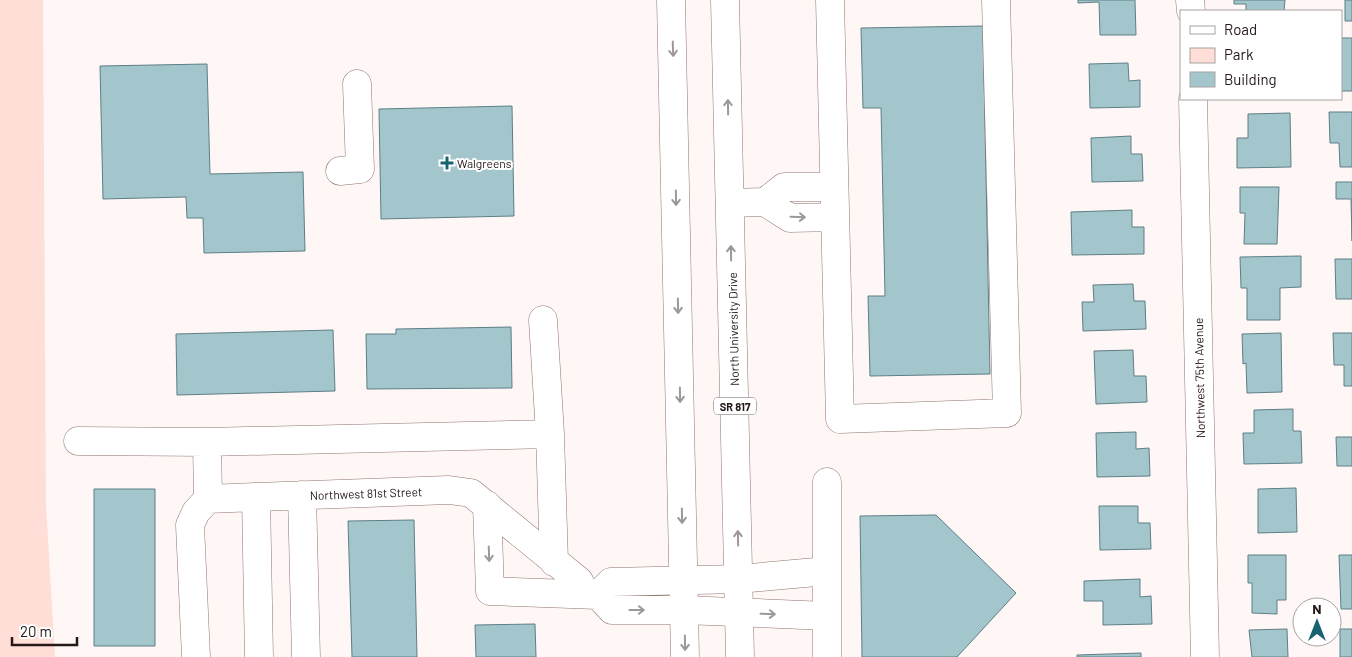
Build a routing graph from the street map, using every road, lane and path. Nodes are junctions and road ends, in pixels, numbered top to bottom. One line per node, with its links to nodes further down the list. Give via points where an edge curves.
1 (671, 0): 24 (main road, one-way to 24)
2 (726, 0): 10 (main road, North University Drive / SR 817, one-way to 2)
3 (830, 0): 8 (main road)
4 (996, 0): 11 (main road, via 1007,413 840,419)
5 (357, 84): 7 (main road, via 360,169)
6 (1192, 100): 35 (main road, Northwest 75th Avenue)
7 (340, 171)
8 (834, 187): 9 (main road, via 784,187); 11 (main road)
9 (765, 202): 10 (main road); 11 (main road, one-way to 11, via 790,218)
10 (730, 203): 23 (main road, North University Drive / SR 817, one-way to 10)
11 (835, 218)
12 (543, 320): 13 (main road)
13 (550, 434): 15 (main road); 21 (main road)
14 (78, 441): 15 (main road)
15 (208, 442): 19 (main road)
16 (827, 482): 22 (main road)
17 (302, 495): 18 (main road, Northwest 81st Street); 20 (main road, Northwest 81st Street, via 449,490 471,494); 31 (main road)
18 (256, 497): 19 (main road, Northwest 81st Street); 30 (main road)
19 (208, 499): 29 (main road, via 190,525)
20 (487, 505): 21 (main road, Northwest 81st Street); 25 (main road, one-way to 25, via 490,591)
21 (554, 562): 25 (main road, Northwest 81st Street)
22 (827, 571): 23 (main road); 28 (main road)
23 (739, 580): 24 (main road); 27 (main road, North University Drive / SR 817)
24 (684, 582): 25 (main road, via 611,582); 26 (main road)
25 (592, 594): 26 (main road, Northwest 81st Street, one-way to 26, via 612,610)
26 (684, 610): 27 (main road, Northwest 81st Street); 32 (main road, one-way to 32)
27 (739, 612): 28 (main road, Northwest 81st Street, one-way to 28); 33 (main road, North University Drive / SR 817)
28 (827, 616): 34 (main road)
29 (196, 657)
30 (259, 657)
31 (306, 657)
32 (685, 657)
33 (740, 657)
34 (827, 657)
35 (1205, 657)

